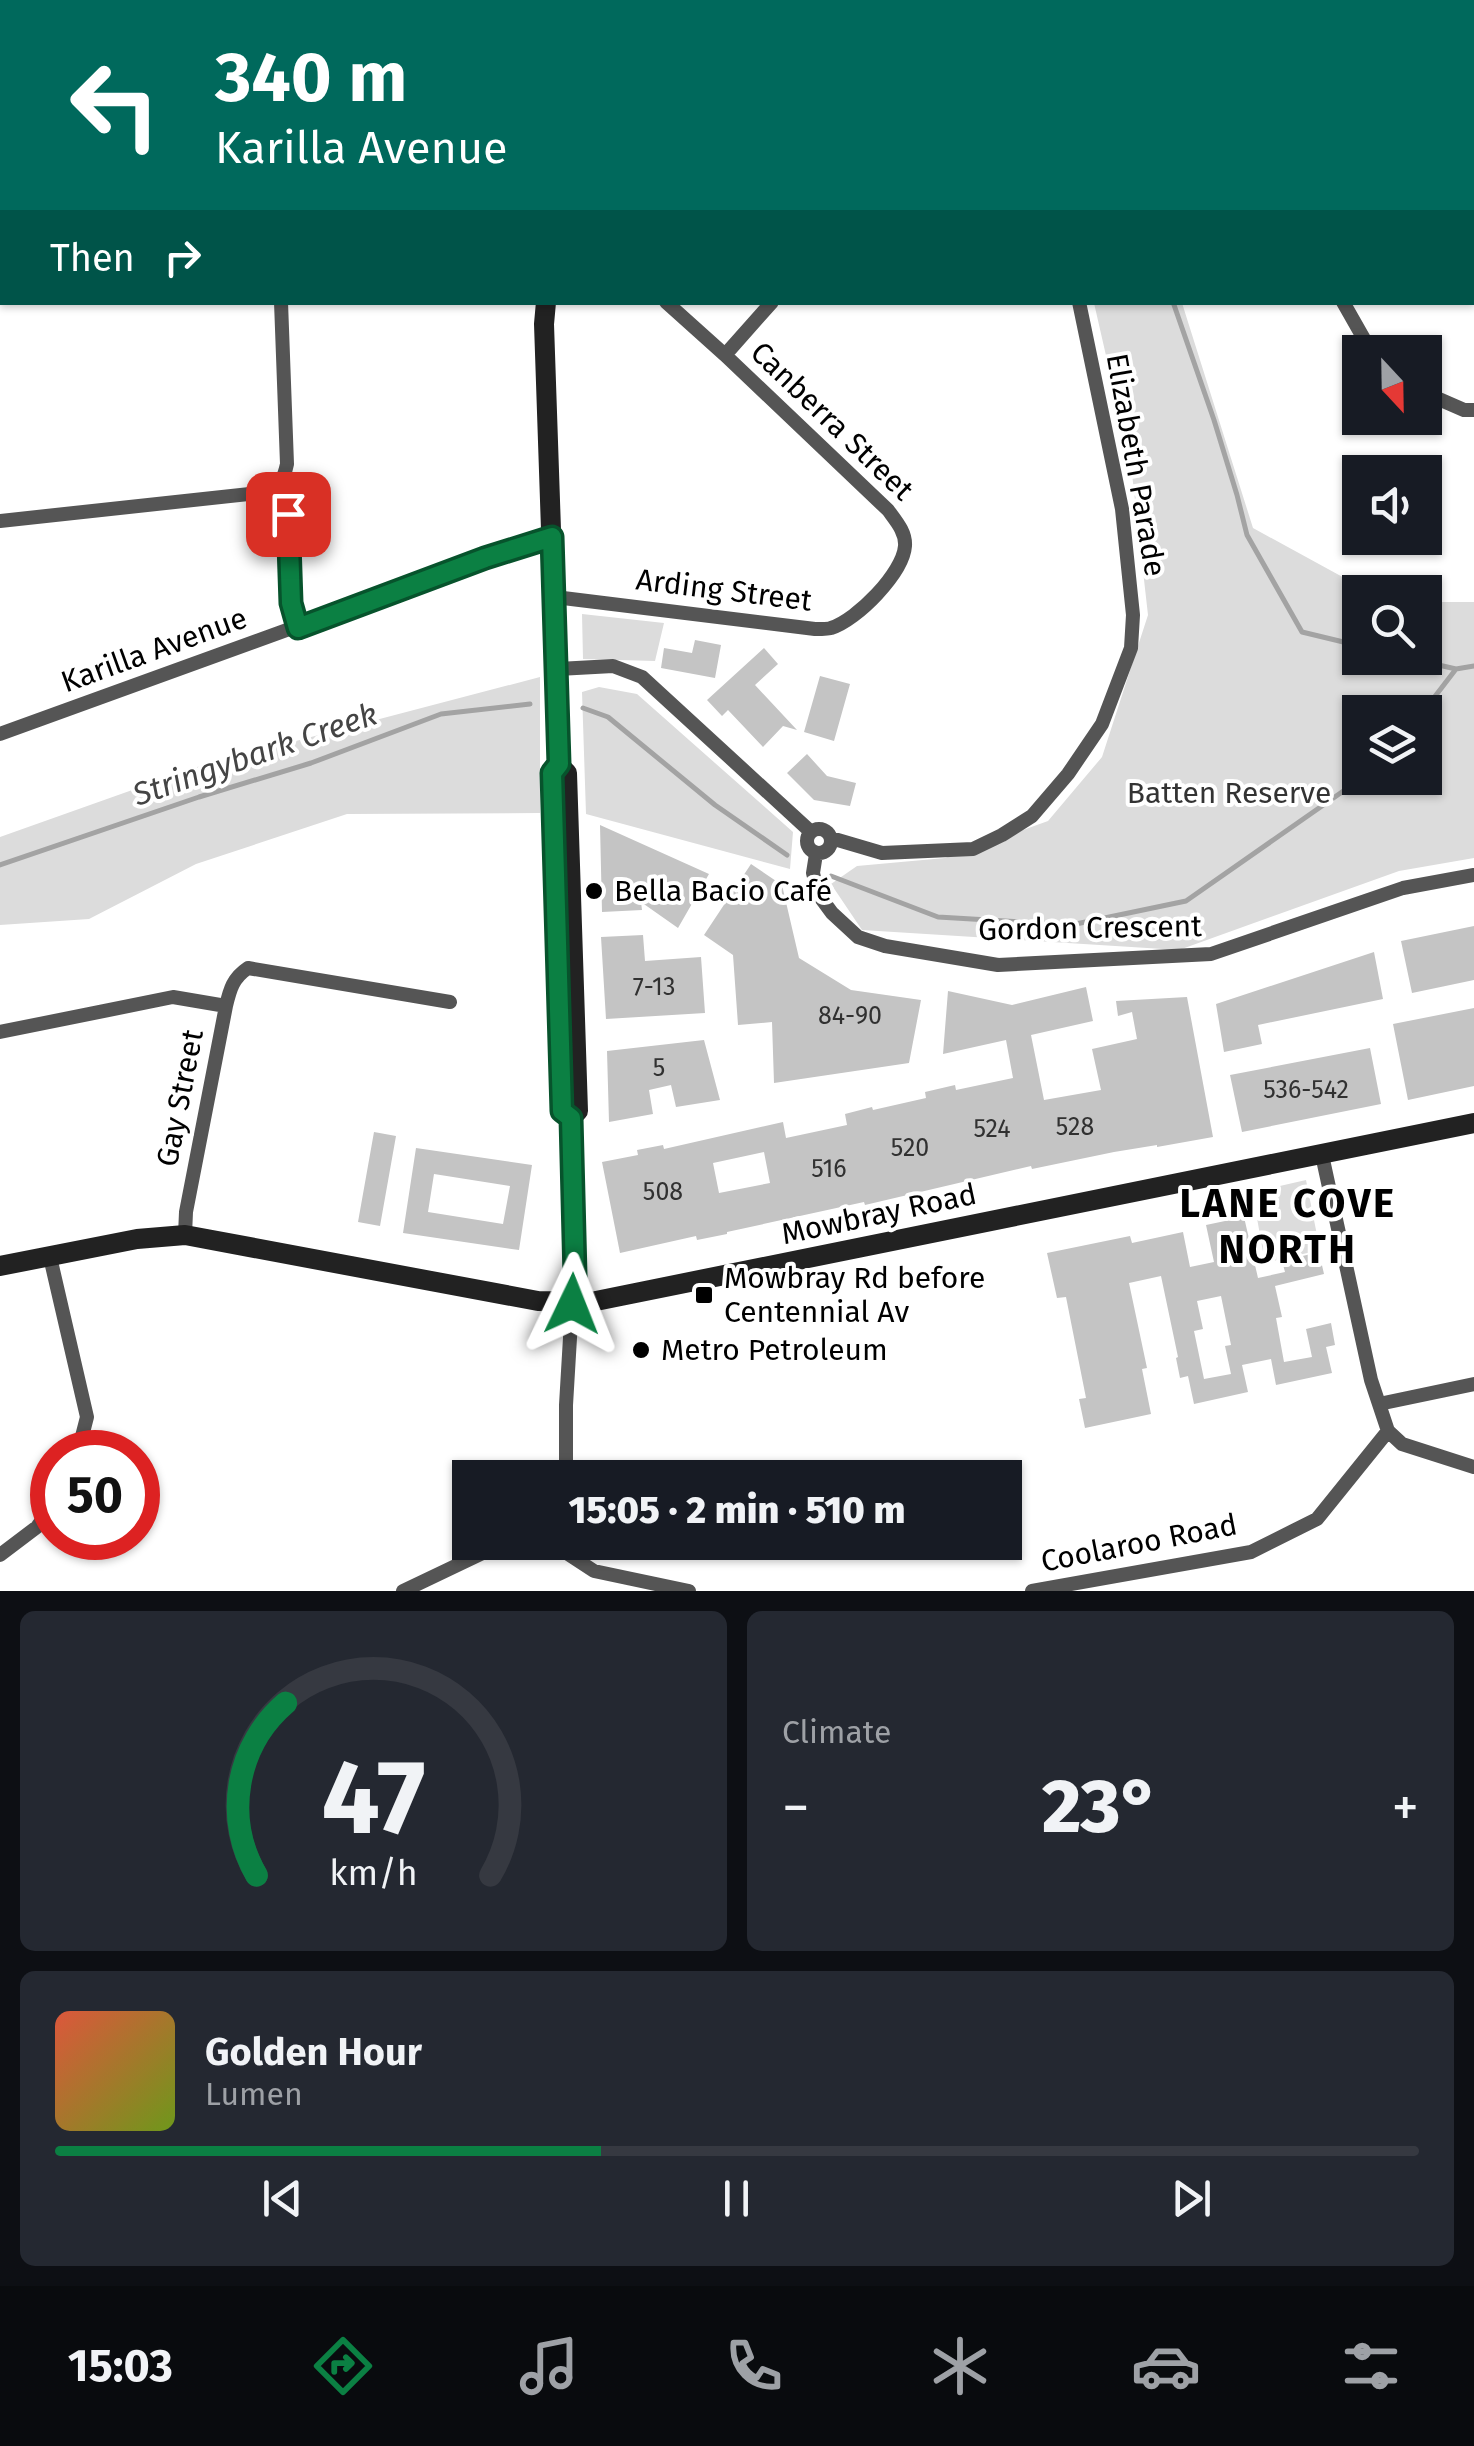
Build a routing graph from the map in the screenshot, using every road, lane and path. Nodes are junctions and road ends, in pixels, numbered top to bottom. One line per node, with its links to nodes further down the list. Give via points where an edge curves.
1 (281, 305): 12 (street, via 287,464 276,488)
2 (546, 305): 13 (main road)
3 (669, 305): 8 (street, Canberra Street)
4 (769, 305): 8 (street)
5 (1080, 305): 20 (street, Elizabeth Parade, via 1122,508 1132,615 1131,648 1102,724 1032,816 973,849 882,853)
6 (1345, 305): 7 (street)
7 (1362, 335)
8 (725, 355): 14 (street, Canberra Street, via 888,510)
9 (1442, 401): 10 (street)
10 (1474, 410)
11 (288, 514): 16 (street)
12 (0, 521)
13 (552, 537): 15 (main road); 16 (street, Karilla Avenue)
14 (906, 544): 15 (street, Arding Street, via 888,580 861,609 830,628)
15 (554, 597): 17 (main road)
16 (298, 628): 18 (street, Karilla Avenue)
17 (558, 669): 19 (street, via 613,666 642,677); 31 (main road, via 578,1111 571,1118)
18 (0, 734)
19 (811, 832): 20 (street, via 823,830); 21 (street, via 807,844)
20 (831, 838): 21 (street, via 828,850)
21 (816, 854): 22 (street, Gordon Crescent, via 818,894 858,937 998,964 1212,954 1403,888)
22 (1474, 875)
23 (450, 1002): 24 (street, Gay Street, via 248,968 230,988)
24 (226, 1006): 25 (street, via 173,997); 28 (street, Gay Street)
25 (0, 1032)
26 (1474, 1123): 27 (main road, Mowbray Road)
27 (1322, 1155): 31 (main road, Mowbray Road); 33 (street)
28 (185, 1235): 29 (main road, Mowbray Road); 31 (main road, Mowbray Road)
29 (50, 1257): 30 (main road, Mowbray Road); 34 (street, via 86,1418)
30 (0, 1266)
31 (572, 1304): 36 (street)
32 (1474, 1384): 33 (street)
33 (1379, 1404): 35 (street)
34 (83, 1430)
35 (1388, 1430): 37 (street, via 1402,1444); 44 (street, Coolaroo Road, via 1317,1519 1251,1552)
36 (566, 1460)
37 (1474, 1467)
38 (30, 1533): 39 (street)
39 (0, 1555)
40 (468, 1560): 42 (street)
41 (581, 1560): 43 (street, via 594,1571)
42 (403, 1591)
43 (689, 1591)
44 (1032, 1591)

